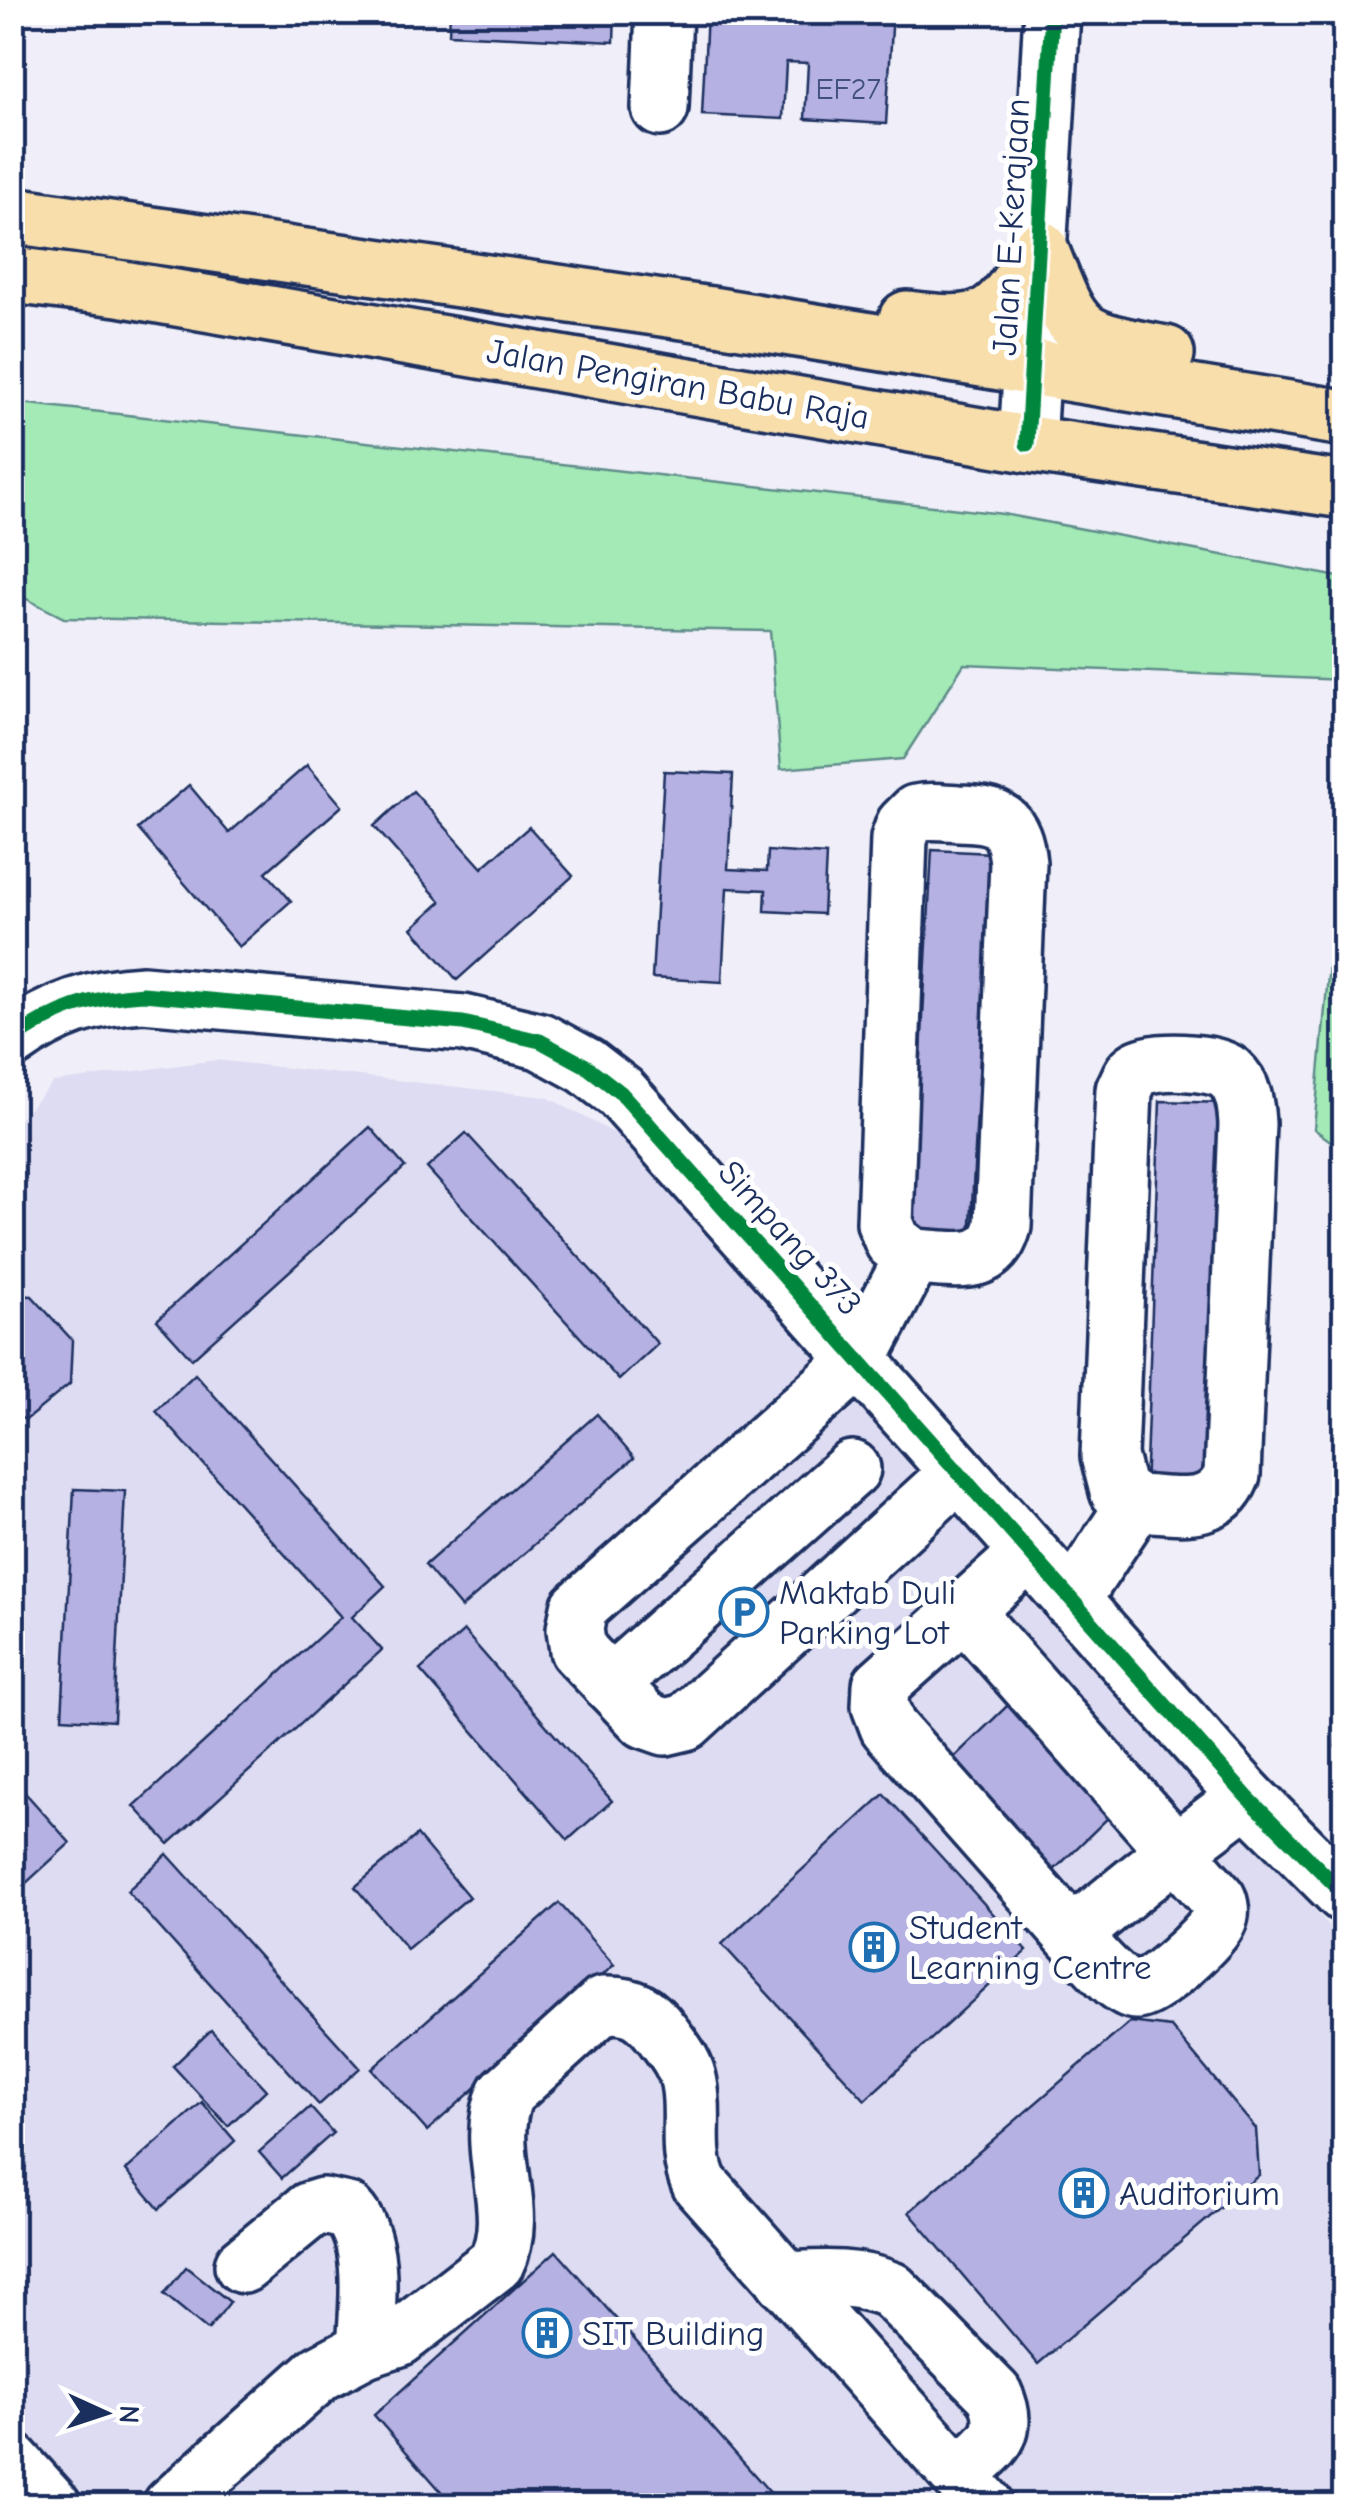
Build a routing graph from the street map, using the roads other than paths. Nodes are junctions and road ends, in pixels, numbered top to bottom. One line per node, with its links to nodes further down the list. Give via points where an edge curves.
1 (664, 12): 3 (street)
2 (1052, 12): 5 (street, Jalan E-Kerajaan)
3 (660, 108)
4 (12, 215): 7 (main road, Jalan Pengiran Babu Raja)
5 (1040, 249): 7 (main road, via 1009,300 966,324 746,298); 8 (street, Jalan E-Kerajaan); 9 (main road, via 1064,310 1101,342 1294,376)
6 (12, 275): 11 (main road, Jalan Pengiran Babu Raja)
7 (630, 304): 8 (main road, Jalan Pengiran Babu Raja)
8 (1034, 366): 10 (main road, Jalan Pengiran Babu Raja); 11 (street, Jalan E-Kerajaan)
9 (1344, 400)
10 (1344, 418)
11 (1027, 444): 12 (main road, Jalan Pengiran Babu Raja)
12 (1344, 490)
13 (12, 1040): 15 (street, Simpang 373, via 68,1008 143,994 462,1023 540,1040 621,1093)
14 (913, 1257): 14 (street, via 976,1259 994,1249 1003,1226 1018,863 1008,828 989,814 916,813 899,839 884,1223 893,1242); 15 (street)
15 (860, 1360): 16 (street); 18 (street, Simpang 373)
16 (806, 1408): 17 (street); 24 (street, via 579,1608 578,1650)
17 (852, 1468): 20 (street); 24 (street)
18 (958, 1474): 20 (street); 21 (street, Simpang 373)
19 (1136, 1504): 19 (street, via 1207,1504 1219,1498 1232,1475 1247,1124 1239,1086 1220,1068 1148,1064 1133,1072 1124,1090 1108,1456 1118,1492); 22 (street)
20 (902, 1526): 24 (street, via 686,1722 665,1727 645,1720)
21 (1028, 1554): 22 (street, Simpang 373); 23 (street)
22 (1071, 1601): 25 (street, Simpang 373)
23 (963, 1610): 26 (street); 28 (street, via 881,1685 880,1706 888,1727)
24 (610, 1684)
25 (1247, 1797): 26 (street); 27 (street, Simpang 373)
26 (1177, 1850): 28 (street); 28 (street, via 1218,1899 1220,1917 1151,1986 1124,1988)
27 (1344, 1894)
28 (1072, 1935)
29 (243, 2266): 31 (street, via 310,2210 347,2211 363,2242 369,2290)
30 (784, 2280): 31 (street, via 691,2166 689,2080 681,2060 638,2008 603,2005 506,2094 498,2111 507,2226 496,2263 399,2338); 32 (street); 32 (street, via 839,2276 891,2290 994,2394 1002,2428)
31 (365, 2349): 33 (street, via 320,2373)
32 (972, 2490)
33 (171, 2506)

